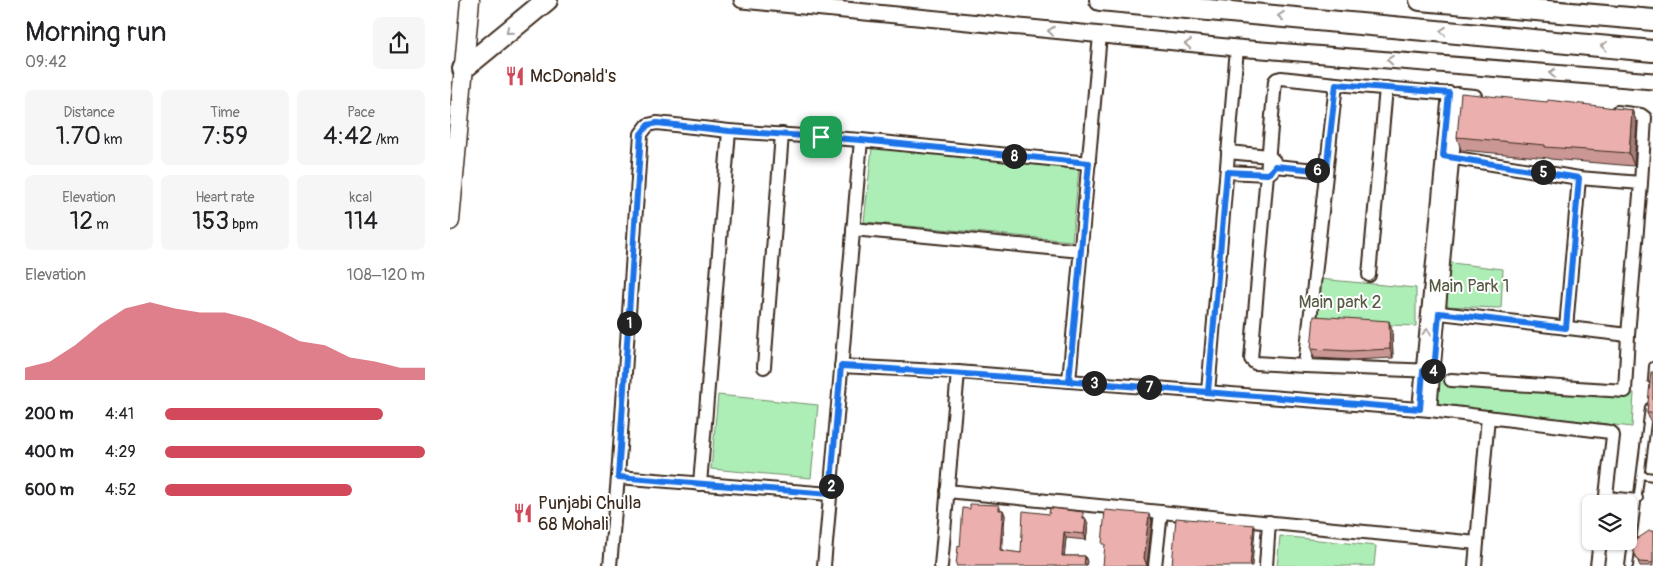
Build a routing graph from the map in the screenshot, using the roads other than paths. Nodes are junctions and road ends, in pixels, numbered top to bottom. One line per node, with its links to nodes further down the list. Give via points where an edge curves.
1 (470, 0): 10 (main road)
2 (546, 0): 10 (main road, one-way to 10)
3 (742, 0): 7 (street, one-way to 3)
4 (1100, 0): 9 (main road, one-way to 4)
5 (1420, 0): 6 (main road)
6 (1653, 20)
7 (1100, 36): 8 (street, one-way to 7); 22 (street)
8 (1237, 48): 11 (street, one-way to 8); 20 (street)
9 (1653, 51)
10 (463, 69): 28 (main road)
11 (1653, 81)
12 (1336, 84): 13 (street); 23 (street, via 1277,79); 24 (street)
13 (1386, 88): 14 (street); 31 (street)
14 (1454, 94): 15 (street); 21 (street)
15 (1487, 97)
16 (1603, 110): 27 (street, via 1646,118)
17 (729, 131): 18 (street); 51 (street, via 657,123 648,125 641,134); 53 (street)
18 (782, 134): 19 (street); 38 (street)
19 (861, 140): 22 (street); 29 (street)
20 (1228, 152): 23 (street); 25 (street)
21 (1448, 157): 26 (street); 32 (street)
22 (1089, 163): 30 (street)
23 (1270, 165): 24 (street); 25 (street); 36 (street, via 1251,361)
24 (1326, 171): 36 (street)
25 (1227, 172): 45 (street)
26 (1579, 178): 27 (street); 33 (street)
27 (1641, 183): 34 (street)
28 (450, 220)
29 (853, 230): 30 (street); 35 (street)
30 (1081, 251): 43 (street)
31 (1369, 275)
32 (1434, 312): 33 (street); 39 (street)
33 (1566, 328): 34 (street)
34 (1628, 335): 41 (street, via 1625,392)
35 (841, 366): 40 (street); 55 (street)
36 (1306, 366): 39 (street)
37 (1653, 366): 42 (lane)
38 (764, 367)
39 (1428, 371): 47 (street)
40 (958, 372): 43 (street); 54 (street)
41 (1451, 380)
42 (1653, 380): 44 (lane)
43 (1069, 381): 45 (street)
44 (1651, 388)
45 (1208, 392): 47 (street)
46 (1650, 396): 49 (lane)
47 (1425, 409): 48 (street)
48 (1488, 417): 56 (street, via 1612,432); 61 (street)
49 (1650, 430): 50 (lane)
50 (1641, 475): 52 (lane); 57 (lane)
51 (618, 477): 53 (street); 64 (street)
52 (1653, 477)
53 (700, 484): 55 (street)
54 (947, 491): 59 (street); 66 (street)
55 (830, 494): 65 (street)
56 (1607, 495)
57 (1639, 498): 58 (lane)
58 (1637, 505)
59 (1160, 512): 60 (street); 67 (street)
60 (1269, 522): 61 (street); 68 (street)
61 (1477, 543): 69 (street)
62 (1599, 550): 70 (street)
63 (1630, 550): 71 (lane)
64 (610, 566)
65 (824, 566)
66 (941, 566)
67 (1155, 566)
68 (1266, 566)
69 (1475, 566)
70 (1597, 566)
71 (1629, 566)

